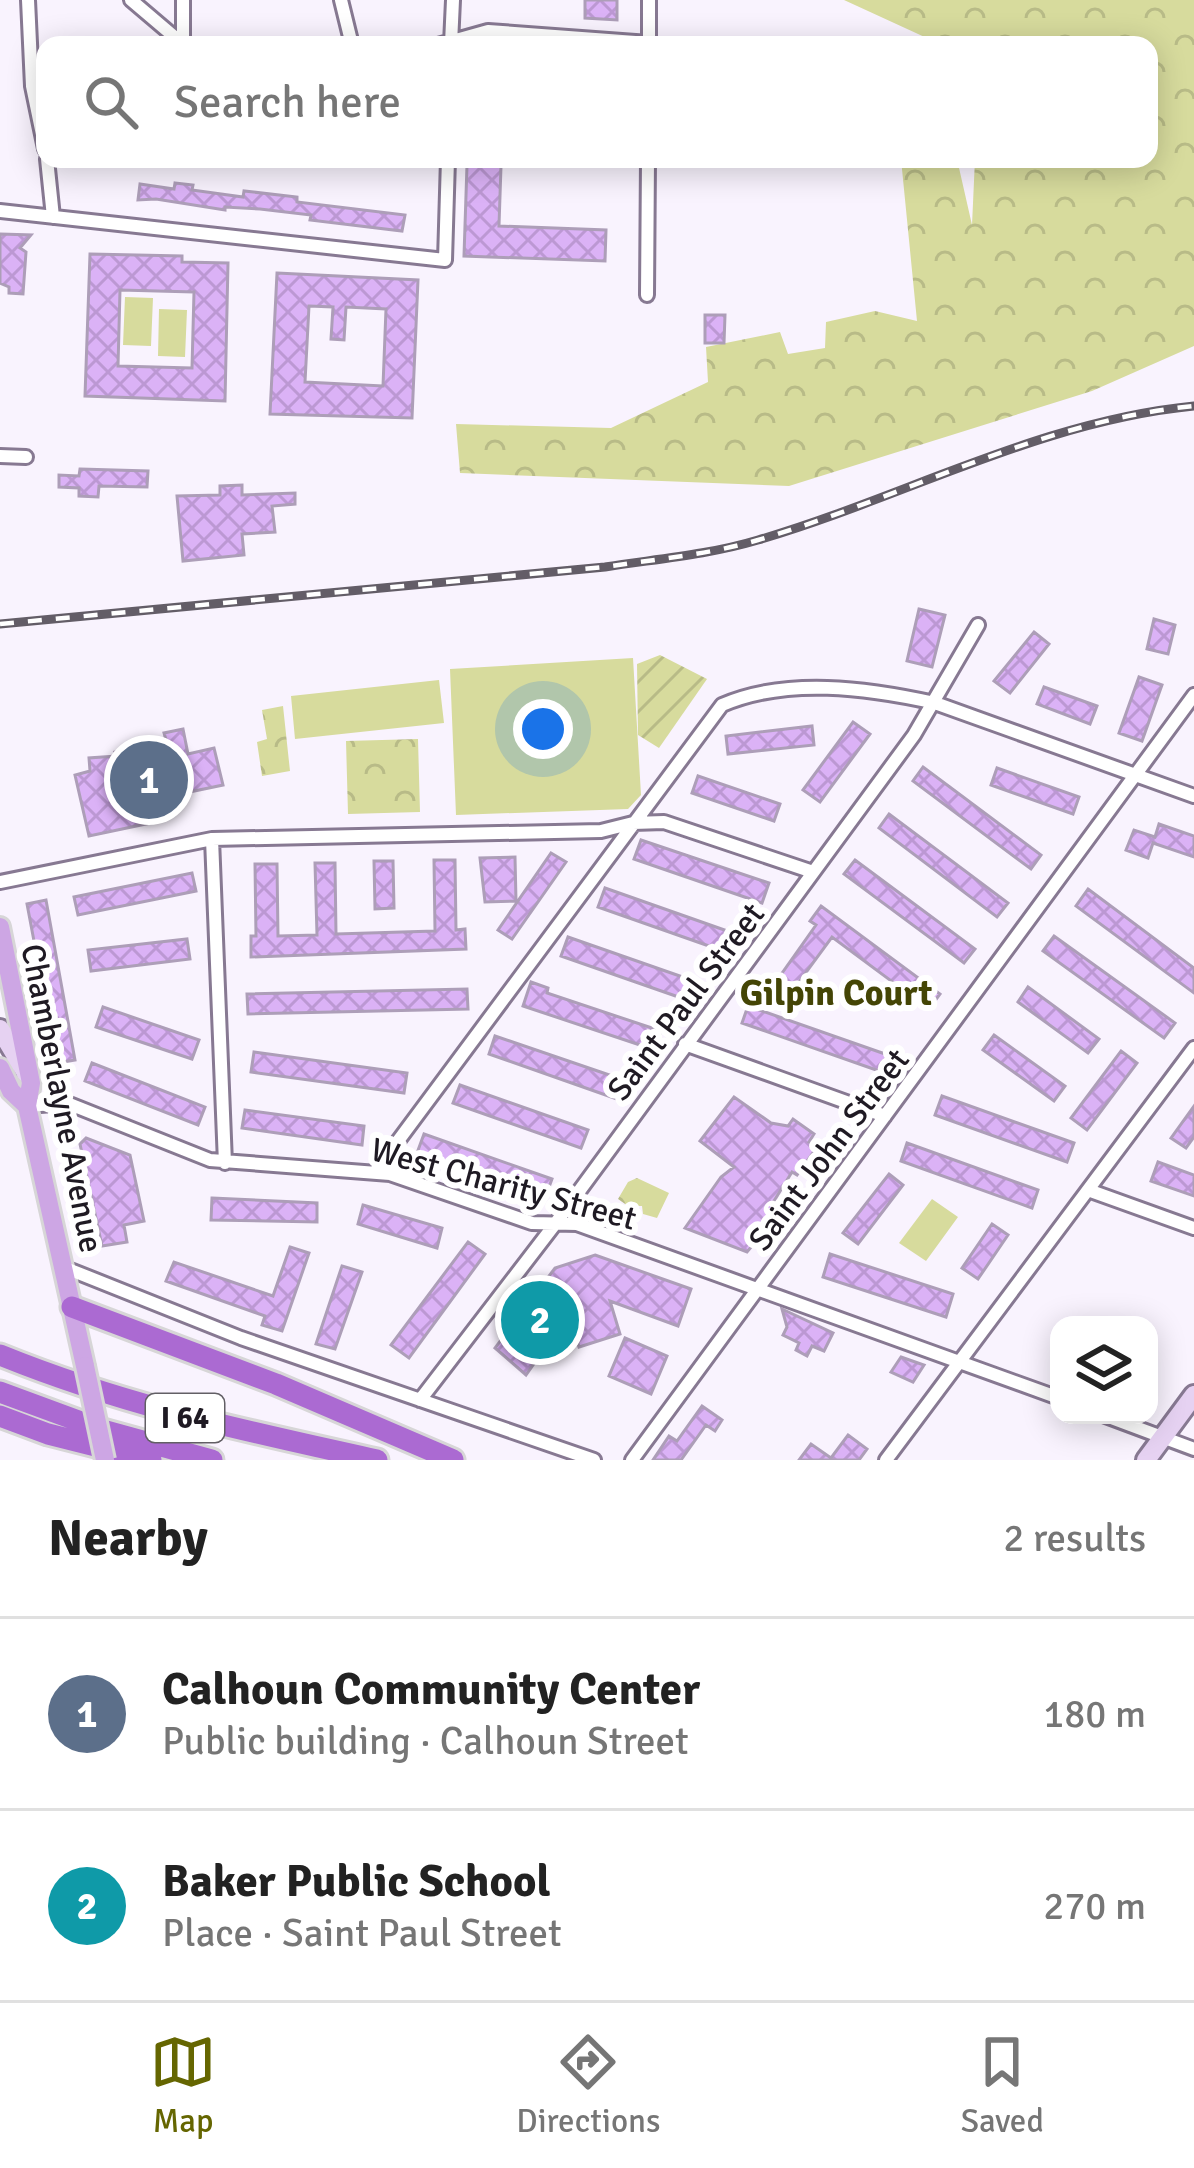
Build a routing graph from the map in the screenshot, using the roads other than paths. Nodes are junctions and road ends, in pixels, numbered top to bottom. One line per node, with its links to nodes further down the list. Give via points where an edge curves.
1 (28, 0): 14 (street)
2 (131, 0): 7 (street)
3 (184, 0): 8 (street)
4 (340, 0): 9 (street)
5 (453, 0): 10 (street)
6 (649, 0): 13 (street)
7 (173, 36)
8 (184, 36)
9 (350, 36)
10 (448, 36)
11 (472, 36): 12 (street)
12 (550, 36)
13 (649, 36)
14 (36, 105)
15 (48, 168): 19 (street)
16 (448, 168): 19 (street, via 445,260)
17 (648, 168): 20 (street)
18 (0, 211): 19 (street)
19 (52, 217)
20 (647, 296)
21 (0, 456): 22 (street)
22 (26, 457)
23 (978, 626): 25 (street, Saint Paul Street)
24 (1194, 695): 26 (street, Saint John Street)
25 (935, 704): 26 (street); 28 (street, via 837,688 751,693 722,705); 30 (street, Saint Paul Street)
26 (1135, 775): 27 (street); 39 (street, Saint John Street)
27 (1194, 796)
28 (633, 823): 29 (street, via 601,831); 30 (street, via 664,822); 41 (street)
29 (212, 839): 31 (street); 40 (street)
30 (813, 872): 34 (street, Saint Paul Street)
31 (0, 882)
32 (0, 927): 37 (main road, Chamberlayne Avenue)
33 (0, 1029): 37 (street)
34 (686, 1044): 39 (street); 43 (street, Saint Paul Street)
35 (1194, 1048): 42 (street)
36 (0, 1068): 38 (main road)
37 (31, 1083): 38 (main road, Chamberlayne Avenue)
38 (27, 1106): 40 (street, West Charity Street, via 67,1103); 45 (main road, Chamberlayne Avenue)
39 (885, 1116): 46 (street, Saint John Street)
40 (225, 1163): 41 (street, West Charity Street)
41 (375, 1172): 43 (street, West Charity Street, via 532,1223)
42 (1088, 1190): 44 (street); 49 (street)
43 (555, 1223): 46 (street, West Charity Street); 53 (street, Saint Paul Street)
44 (1194, 1228)
45 (63, 1267): 47 (main road, Chamberlayne Avenue); 53 (street)
46 (759, 1288): 49 (street, West Charity Street); 64 (street, Saint John Street)
47 (72, 1307): 58 (main road, Chamberlayne Avenue, bridge); 62 (highway)
48 (0, 1355): 61 (highway, I 64, via 175,1416)
49 (961, 1360): 51 (street, West Charity Street); 65 (street)
50 (0, 1391): 60 (highway, I 64)
51 (1050, 1395)
52 (1194, 1395): 56 (street)
53 (420, 1400): 63 (street)
54 (0, 1416): 59 (highway)
55 (1126, 1424): 56 (street)
56 (1163, 1438): 57 (street); 66 (street)
57 (1194, 1449)
58 (104, 1460)
59 (151, 1460)
60 (212, 1460)
61 (377, 1460)
62 (453, 1460)
63 (594, 1460)
64 (632, 1460)
65 (886, 1460)
66 (1146, 1460)

